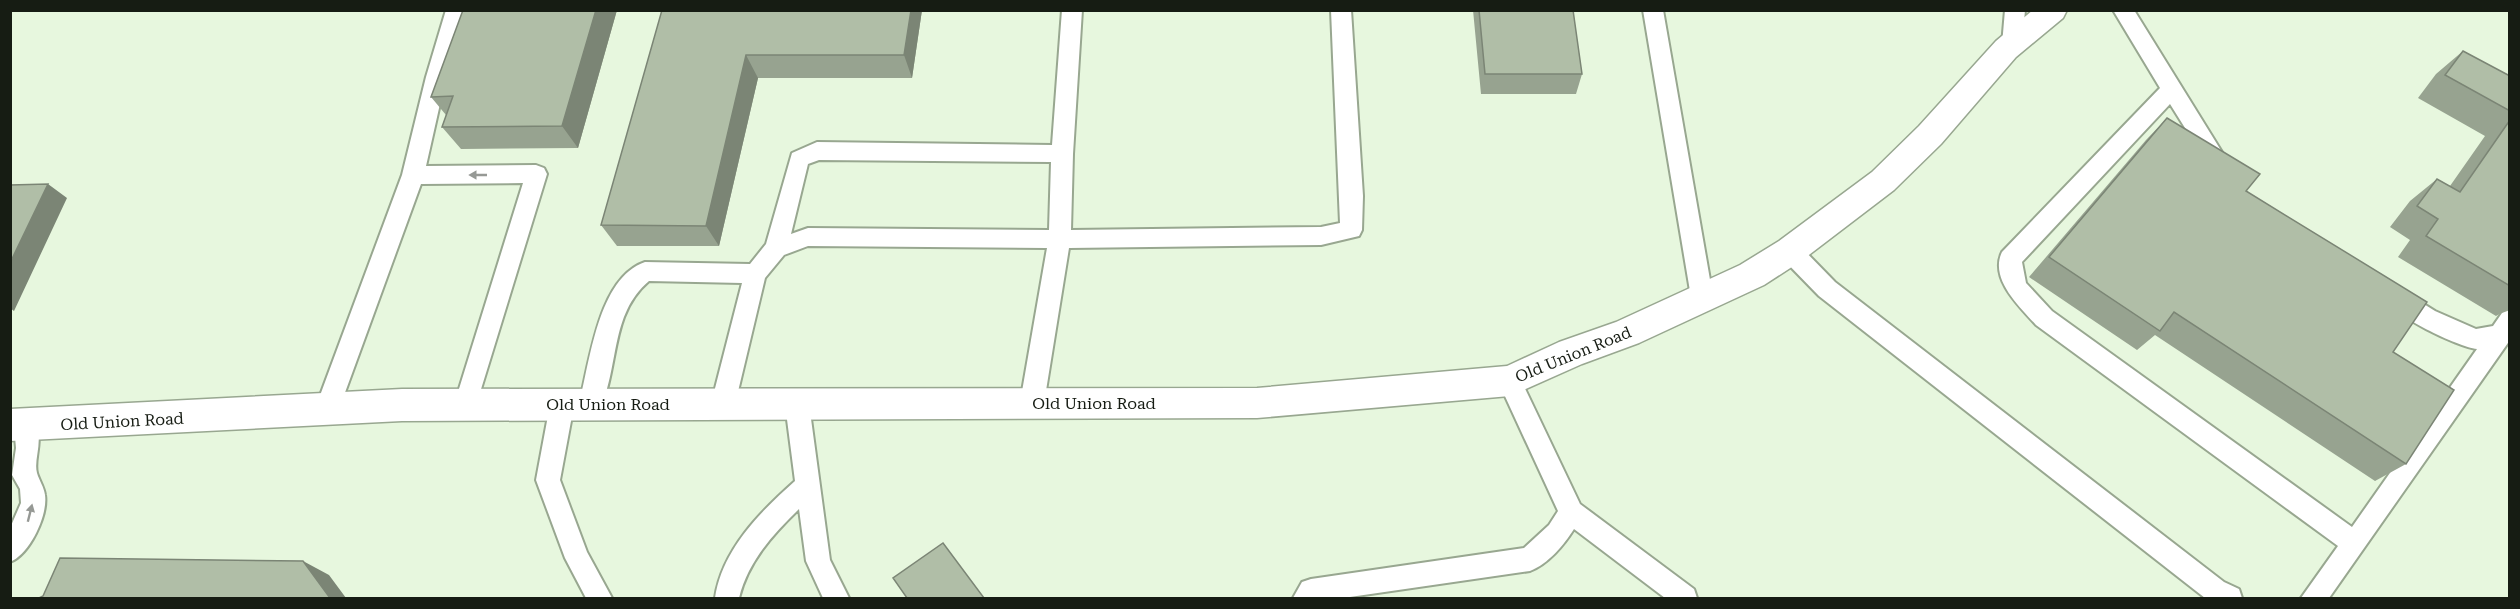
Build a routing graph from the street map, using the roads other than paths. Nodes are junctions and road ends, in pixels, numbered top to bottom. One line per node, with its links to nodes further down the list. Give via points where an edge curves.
1 (456, 10): 11 (lane)
2 (1072, 10): 10 (lane)
3 (1341, 10): 13 (lane, via 1351,230 1321,236)
4 (1653, 10): 18 (lane)
5 (2015, 10): 8 (lane)
6 (2053, 10): 8 (street, Old Union Road)
7 (2123, 10): 9 (lane)
8 (2012, 45): 15 (street, Old Union Road, via 1883,181)
9 (2172, 89): 12 (lane); 31 (lane, via 2010,259 2016,287 2044,318)
10 (1062, 154): 13 (lane); 14 (lane, via 818,151 799,159)
11 (413, 175): 24 (lane, one-way to 11, via 536,174); 26 (lane)
12 (2233, 181)
13 (1060, 239): 14 (lane, via 808,237); 21 (lane)
14 (776, 248): 16 (lane)
15 (1790, 251): 18 (street, Old Union Road, via 1752,275); 38 (lane, via 1827,289)
16 (755, 274): 22 (lane); 25 (lane, via 645,271 625,288)
17 (2376, 286): 19 (lane, via 2427,318 2475,339)
18 (1702, 297): 20 (street, Old Union Road)
19 (2505, 328): 31 (lane)
20 (1510, 381): 21 (street, Old Union Road, via 1257,403); 30 (lane)
21 (1032, 403): 23 (street, Old Union Road)
22 (723, 404): 23 (street, Old Union Road); 25 (street, Old Union Road)
23 (797, 404): 29 (lane)
24 (466, 405): 25 (street, Old Union Road); 26 (street, Old Union Road)
25 (576, 405): 33 (lane, via 548,480 577,558)
26 (327, 409): 27 (street, Old Union Road)
27 (18, 426): 28 (lane, via 28,448)
28 (17, 478): 32 (lane, one-way to 28, via 30,521 34,494 31,482)
29 (808, 485): 34 (lane, via 756,537); 35 (lane, via 818,561)
30 (1570, 512): 36 (lane, via 1558,533 1530,559 1311,591); 37 (lane)
31 (2355, 544): 39 (lane)
32 (10, 550)
33 (600, 598)
34 (727, 598)
35 (836, 598)
36 (1305, 598)
37 (1685, 598)
38 (2229, 598)
39 (2314, 598)

